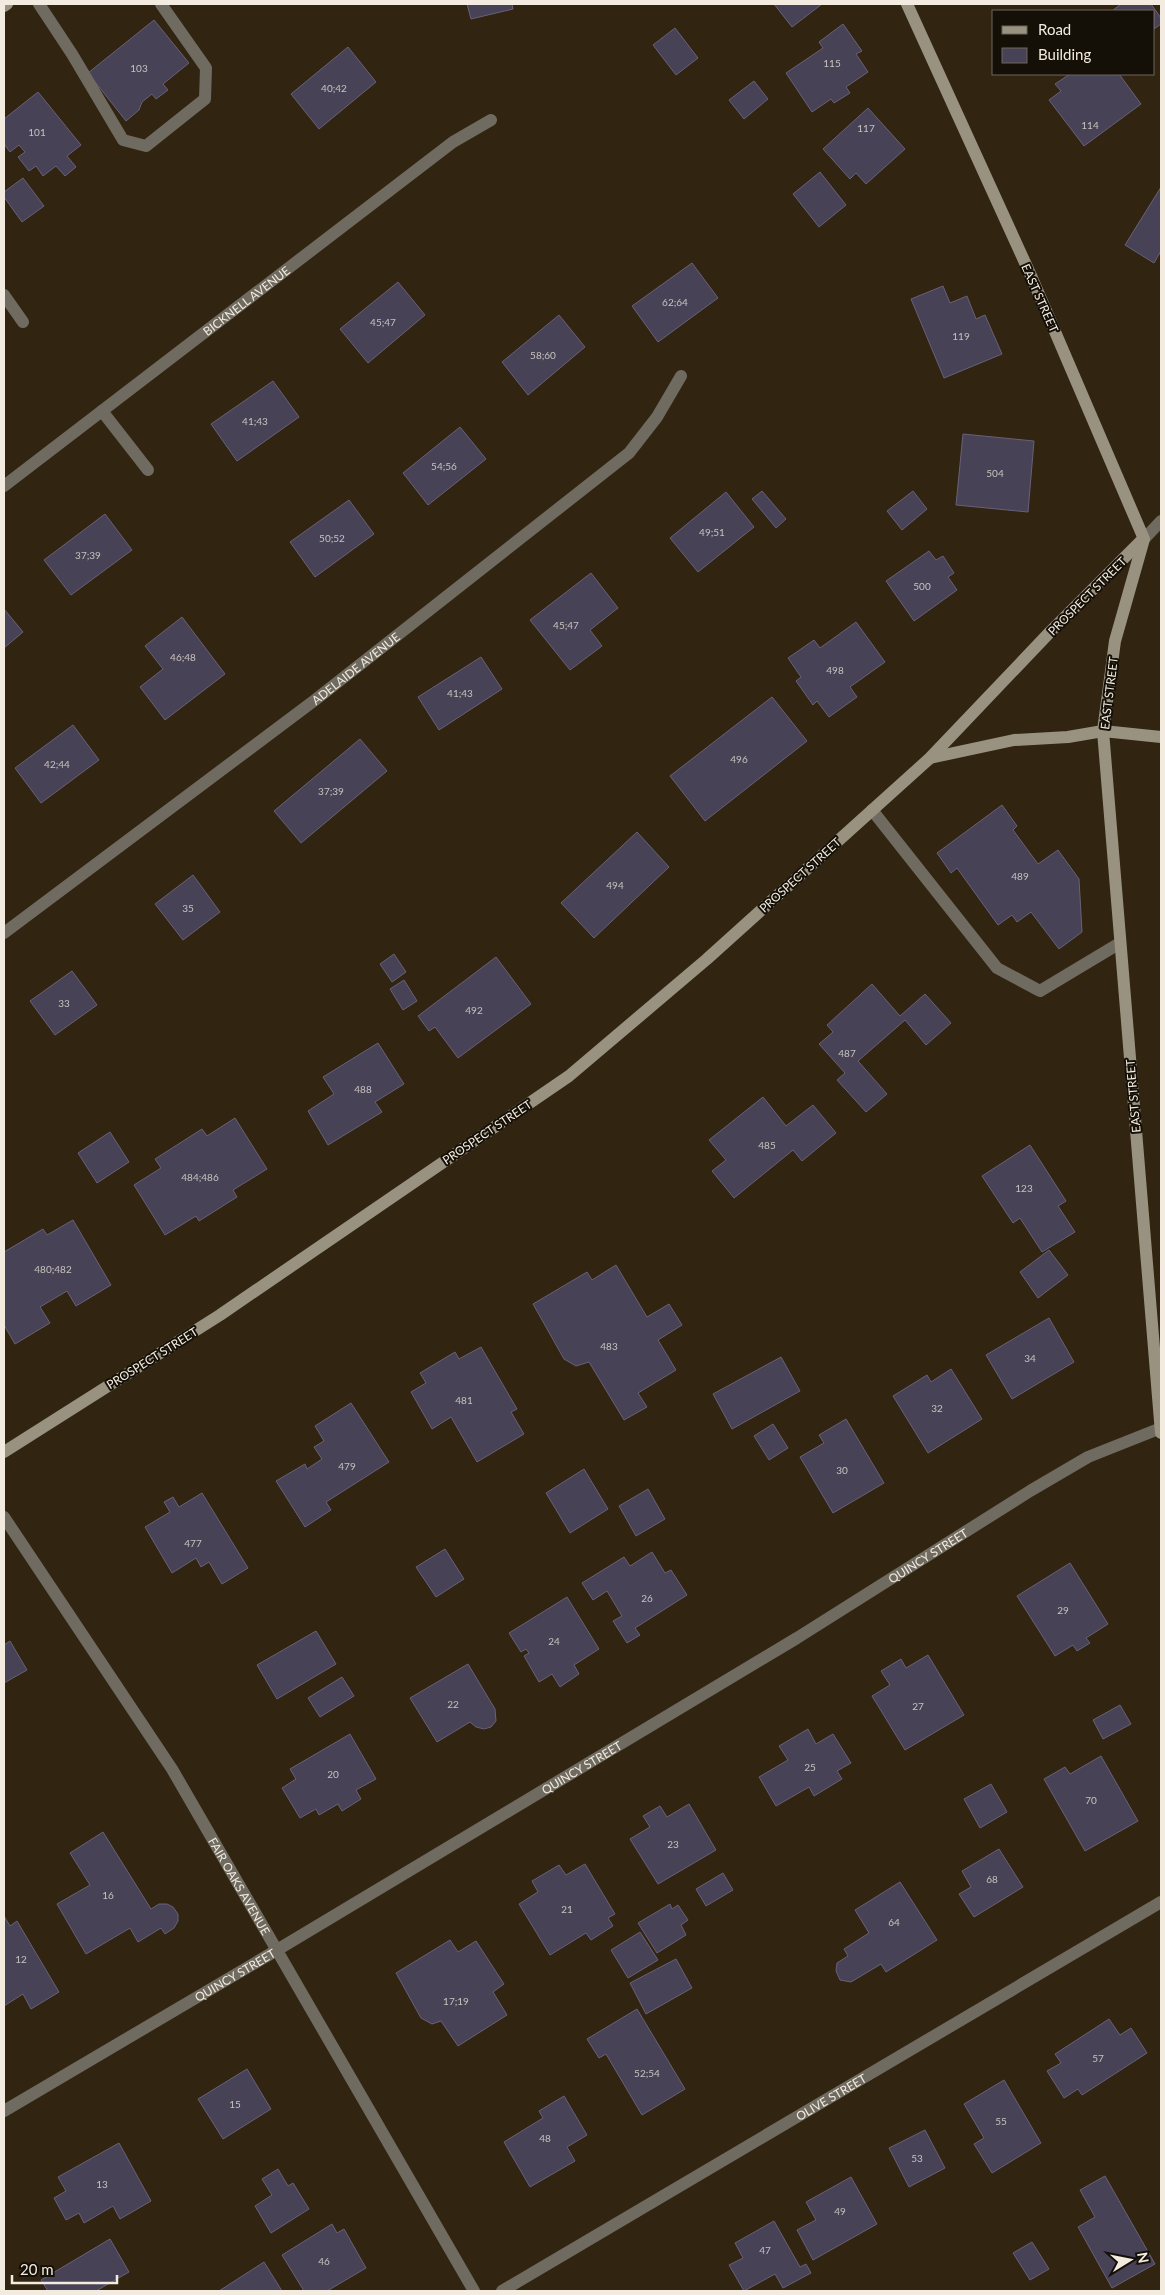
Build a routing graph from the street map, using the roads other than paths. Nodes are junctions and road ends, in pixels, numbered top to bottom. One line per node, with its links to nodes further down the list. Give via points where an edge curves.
1 (38, 4): 2 (street, via 123,140 146,146 205,99 206,68)
2 (161, 4)
3 (907, 4): 12 (street, EAST STREET, via 1032,278)
4 (491, 120): 8 (street, BICKNELL AVENUE, via 453,142)
5 (4, 295): 6 (street)
6 (23, 322)
7 (681, 376): 17 (street, ADELAIDE AVENUE, via 657,417 629,453 315,700)
8 (102, 411): 9 (street); 10 (street, BICKNELL AVENUE)
9 (148, 470)
10 (4, 486)
11 (1161, 521): 12 (street, PROSPECT STREET)
12 (1144, 539): 13 (street, EAST STREET, via 1115,641); 15 (street, PROSPECT STREET)
13 (1103, 731): 14 (street, PROSPECT STREET); 15 (street, PROSPECT STREET, via 1014,740); 18 (street, EAST STREET)
14 (1161, 737)
15 (930, 758): 16 (street, PROSPECT STREET)
16 (872, 810): 18 (street, via 997,968 1040,991); 21 (street, PROSPECT STREET, via 707,959 569,1076 220,1315)
17 (4, 933)
18 (1120, 943): 19 (street, EAST STREET)
19 (1161, 1428): 20 (street, EAST STREET); 24 (street, QUINCY STREET, via 1088,1457 1030,1490 796,1638)
20 (1161, 1433)
21 (4, 1452)
22 (4, 1517): 24 (street, FAIR OAKS AVENUE, via 172,1769)
23 (1161, 1902): 27 (street, OLIVE STREET)
24 (277, 1950): 25 (street, QUINCY STREET); 26 (street, FAIR OAKS AVENUE)
25 (4, 2111)
26 (474, 2291)
27 (502, 2291)

